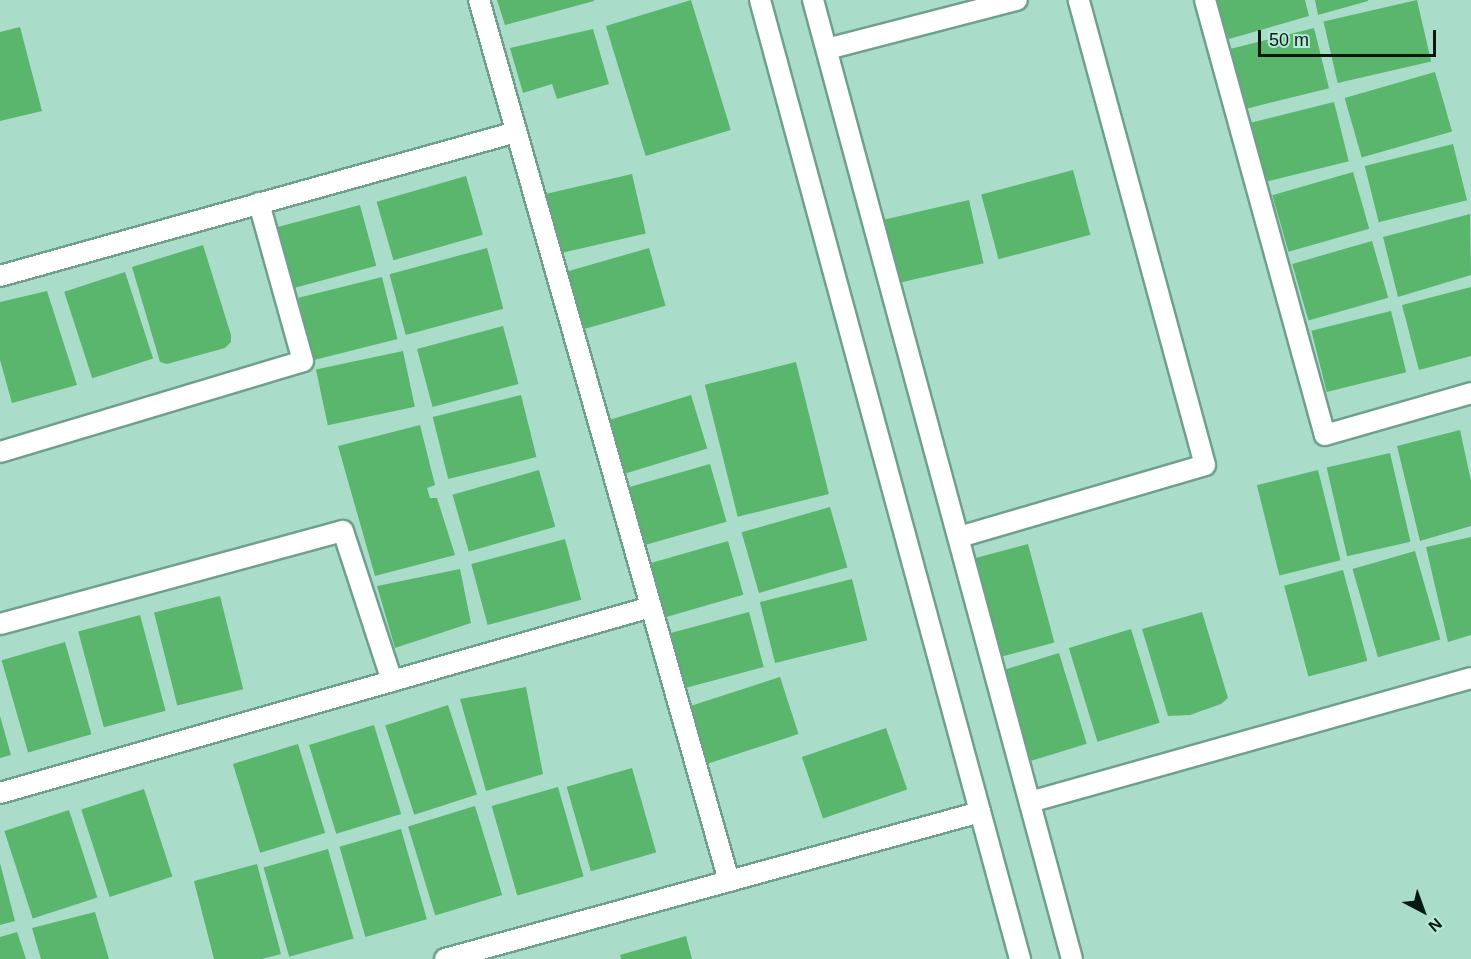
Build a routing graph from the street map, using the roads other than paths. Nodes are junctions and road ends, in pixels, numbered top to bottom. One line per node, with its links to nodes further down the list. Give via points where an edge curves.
1 (479, 0): 8 (street)
2 (760, 0): 20 (street)
3 (813, 0): 7 (street)
4 (1017, 0): 7 (street)
5 (1079, 0): 13 (street, via 1204,465)
6 (1205, 0): 11 (street, via 1325,435)
7 (827, 49): 13 (street)
8 (516, 132): 9 (street); 14 (street)
9 (259, 203): 10 (street); 12 (street, via 303,360)
10 (0, 276)
11 (1471, 393)
12 (0, 452)
13 (958, 537): 19 (street)
14 (651, 607): 17 (street); 21 (street)
15 (0, 624): 17 (street, via 343,531)
16 (1471, 678): 19 (street)
17 (392, 681): 18 (street)
18 (0, 793)
19 (1030, 802): 24 (street)
20 (980, 812): 21 (street); 23 (street)
21 (729, 881): 22 (street)
22 (445, 959)
23 (1020, 959)
24 (1072, 959)

